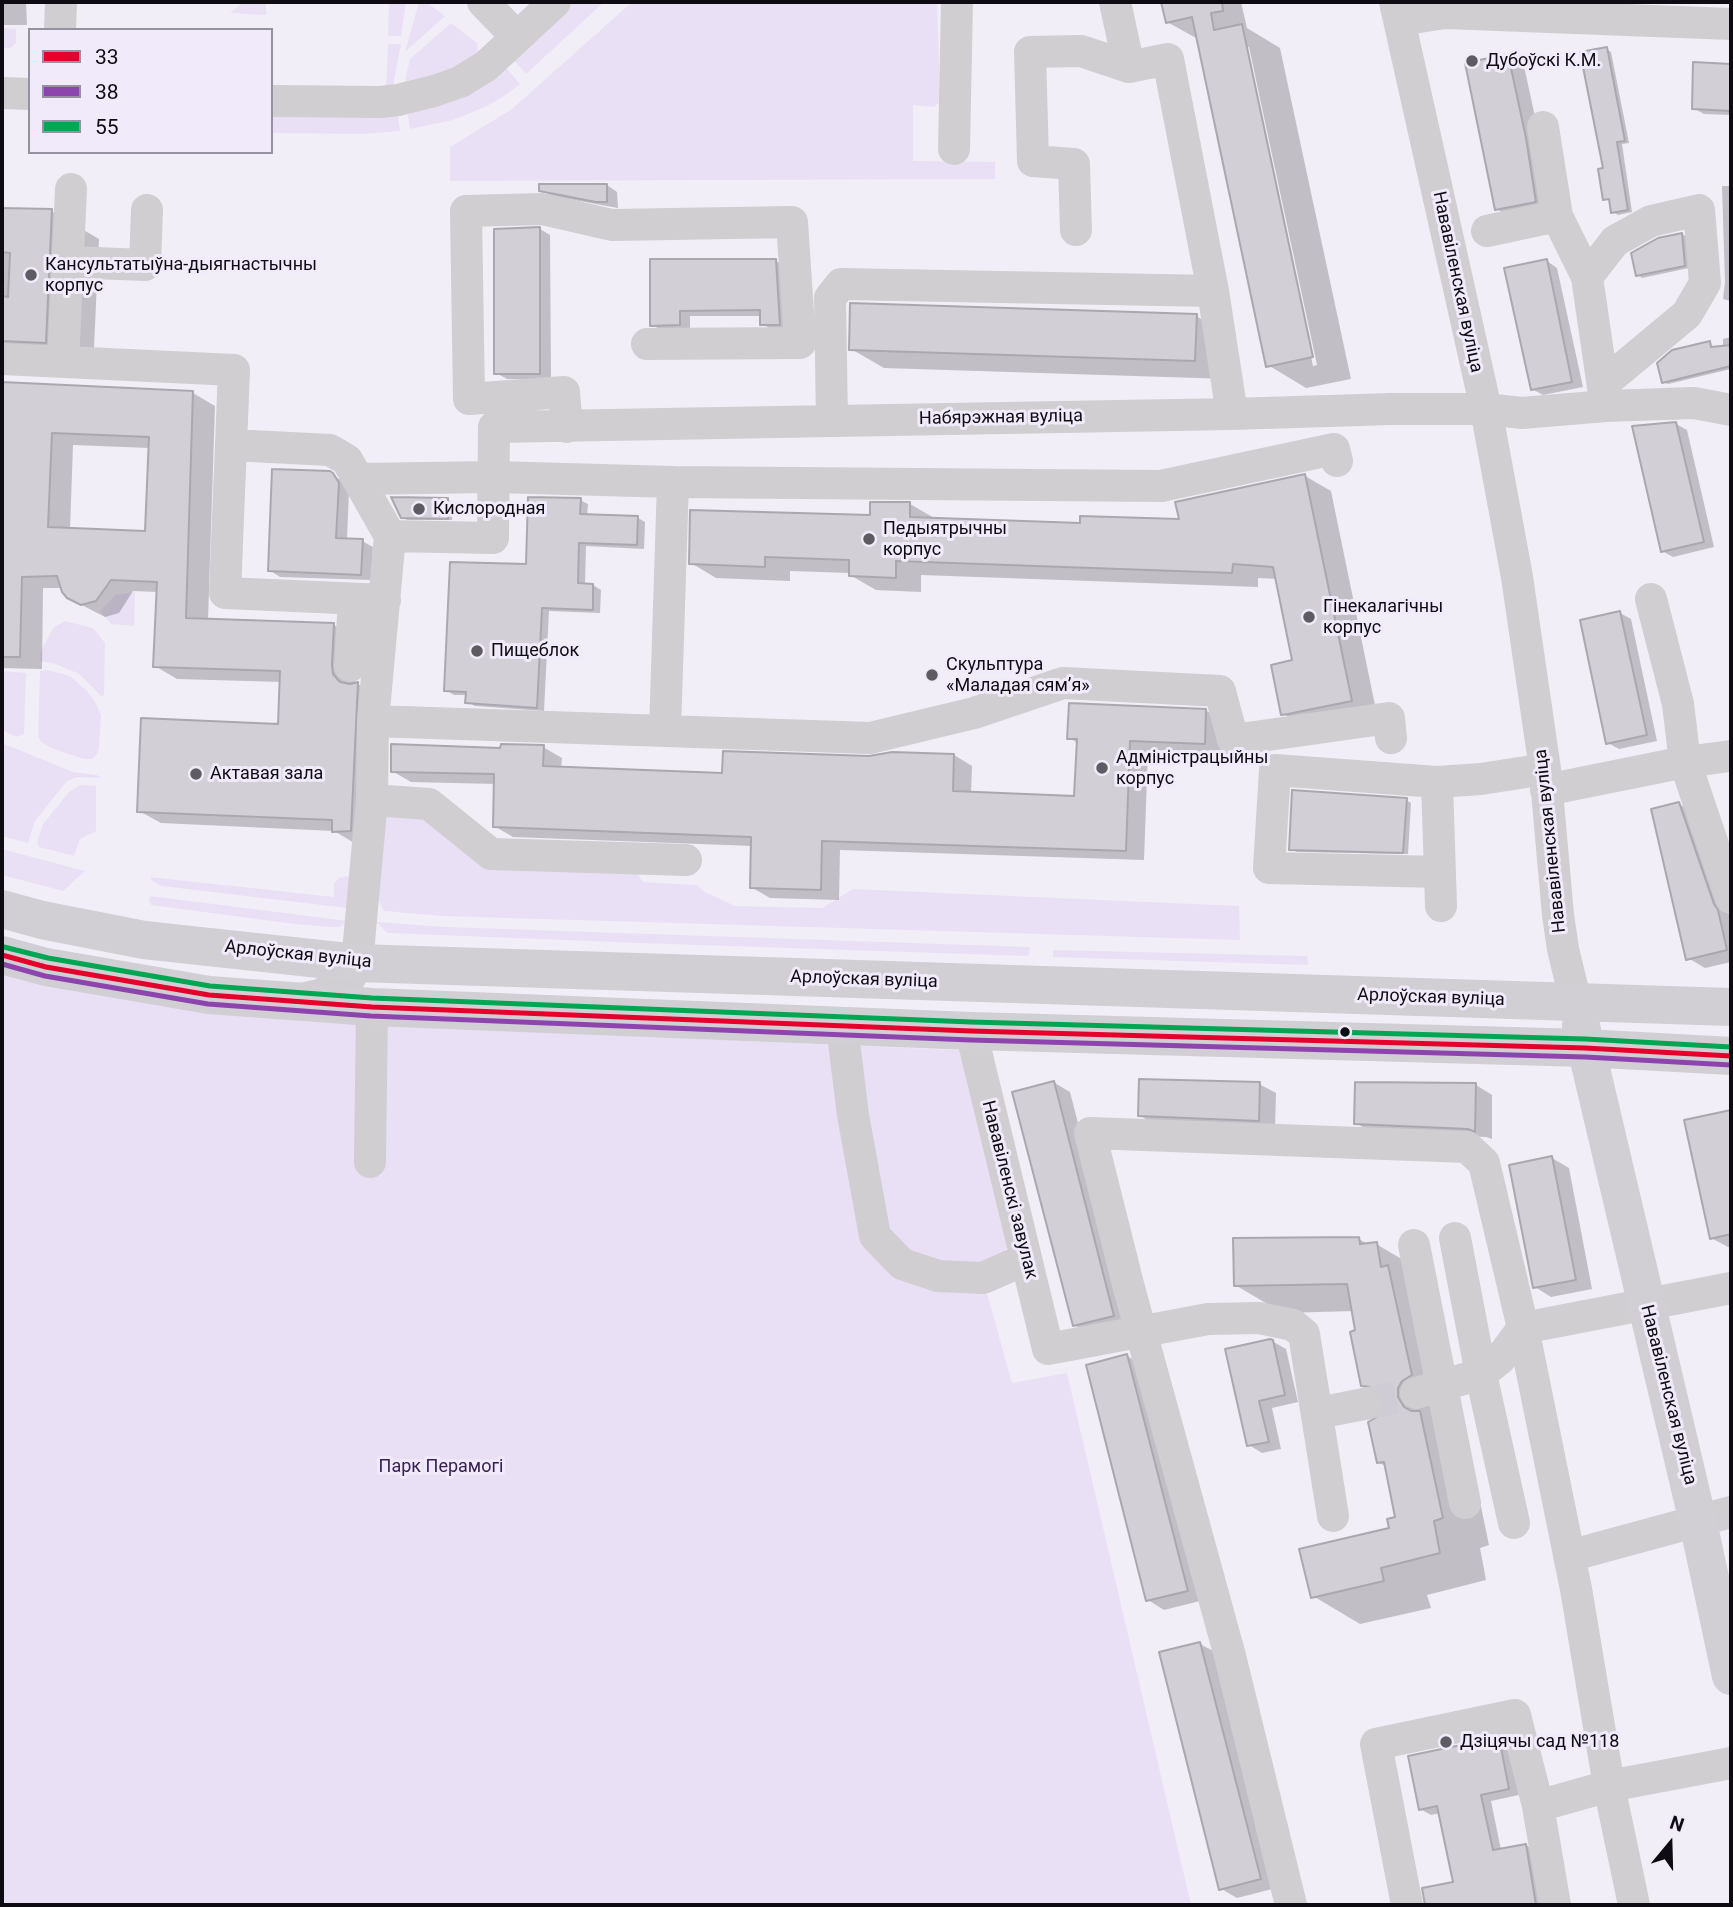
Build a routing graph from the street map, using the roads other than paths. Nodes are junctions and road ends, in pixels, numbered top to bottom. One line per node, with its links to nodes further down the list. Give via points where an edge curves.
1 (61, 2): 9 (street)
2 (483, 2): 10 (street)
3 (555, 2): 10 (street)
4 (957, 2): 16 (street)
5 (1115, 2): 11 (street)
6 (1398, 11): 7 (street); 29 (street, Нававіленская вуліца)
7 (1695, 12): 8 (street)
8 (1731, 24)
9 (60, 28)
10 (517, 37): 14 (street, via 486,66 460,82 415,97 381,102)
11 (1129, 67): 20 (street, via 1082,51 1030,52 1033,161 1074,164); 24 (street, via 1168,59)
12 (2, 93): 13 (street)
13 (28, 94)
14 (273, 101)
15 (1543, 127): 19 (street)
16 (954, 149)
17 (71, 189): 22 (street)
18 (147, 210): 22 (street, via 145,265)
19 (1557, 216): 21 (street); 23 (street)
20 (1076, 230)
21 (1487, 230)
22 (68, 262): 27 (street)
23 (1587, 277): 28 (street); 28 (street, via 1615,241 1651,221 1699,210 1705,283 1687,314)
24 (1213, 291): 31 (street); 32 (street, via 841,284 830,298)
25 (647, 344): 33 (street, via 800,343 792,222 612,225 542,209 466,211 470,399 564,392)
26 (2, 359): 27 (street)
27 (63, 362): 34 (street, via 234,370)
28 (1604, 395): 29 (street, Набярэжная вуліца, via 1522,413); 30 (street, Набярэжная вуліца)
29 (1486, 409): 31 (street, Набярэжная вуліца); 49 (street, Нававіленская вуліца, via 1517,577)
30 (1731, 410)
31 (1232, 414): 32 (street, Набярэжная вуліца)
32 (832, 420): 33 (street, Набярэжная вуліца)
33 (567, 427): 36 (street, Набярэжная вуліца, via 494,428)
34 (231, 445): 37 (street, via 330,450 347,460); 40 (street, via 225,593)
35 (1337, 461): 38 (street, via 1334,449 1161,486)
36 (494, 477): 37 (street); 38 (street); 39 (street, via 493,538)
37 (358, 479): 39 (street)
38 (673, 482): 45 (street)
39 (390, 536): 42 (street)
40 (354, 598): 42 (street); 43 (street)
41 (1651, 599): 48 (street, via 1678,704)
42 (385, 600): 44 (street)
43 (350, 666)
44 (373, 721): 45 (street); 51 (street)
45 (665, 731): 46 (street, via 870,738 974,713 1063,683 1220,691 1233,740 1390,718)
46 (1391, 737)
47 (1731, 756): 48 (street)
48 (1685, 762): 49 (street); 54 (street)
49 (1545, 780): 50 (street); 60 (street, Нававіленская вуліца, via 1558,915)
50 (1437, 782): 53 (street); 53 (street, via 1275,770 1269,868)
51 (372, 800): 52 (street, via 429,804 491,854); 58 (street)
52 (686, 860)
53 (1440, 873): 55 (street)
54 (1731, 898)
55 (1441, 906)
56 (2, 909): 58 (main road, Арлоўская вуліца, via 144,940)
57 (2, 955): 59 (main road, via 195,993)
58 (357, 962): 59 (street, via 350,978 335,987); 60 (main road, Арлоўская вуліца)
59 (288, 1002): 61 (main road)
60 (1576, 1003): 62 (main road, Арлоўская вуліца); 65 (main road, Нававіленская вуліца)
61 (372, 1007): 63 (main road); 67 (street)
62 (1731, 1007)
63 (842, 1026): 64 (main road); 70 (street, via 875,1236 902,1264 937,1276 983,1278)
64 (971, 1031): 65 (main road); 70 (street, Нававіленскі завулак)
65 (1585, 1048): 66 (main road); 72 (main road, Нававіленская вуліца)
66 (1731, 1056)
67 (370, 1162)
68 (1455, 1238): 75 (street)
69 (1414, 1245): 76 (street)
70 (1026, 1259): 74 (street, Нававіленскі завулак, via 1048,1349)
71 (1731, 1288): 72 (street)
72 (1646, 1303): 73 (street); 81 (main road, Нававіленская вуліца)
73 (1523, 1328): 74 (street, via 1484,1164 1466,1147 1090,1133); 75 (street, via 1500,1359); 83 (street)
74 (1141, 1331): 78 (street, via 1208,1320 1259,1318 1293,1325 1304,1334); 88 (street, via 1230,1656)
75 (1481, 1374): 76 (street); 82 (street)
76 (1429, 1390): 79 (street)
77 (1364, 1404): 78 (street)
78 (1318, 1413): 80 (street)
79 (1465, 1503)
80 (1333, 1517)
81 (1715, 1517): 83 (street); 84 (main road, Нававіленская вуліца)
82 (1514, 1523)
83 (1569, 1556): 86 (street)
84 (1731, 1676)
85 (1731, 1763): 86 (street)
86 (1609, 1786): 87 (street); 91 (street)
87 (1538, 1806): 89 (street, via 1515,1715 1376,1744); 90 (street)
88 (1291, 1905)
89 (1407, 1905)
90 (1555, 1905)
91 (1634, 1905)

